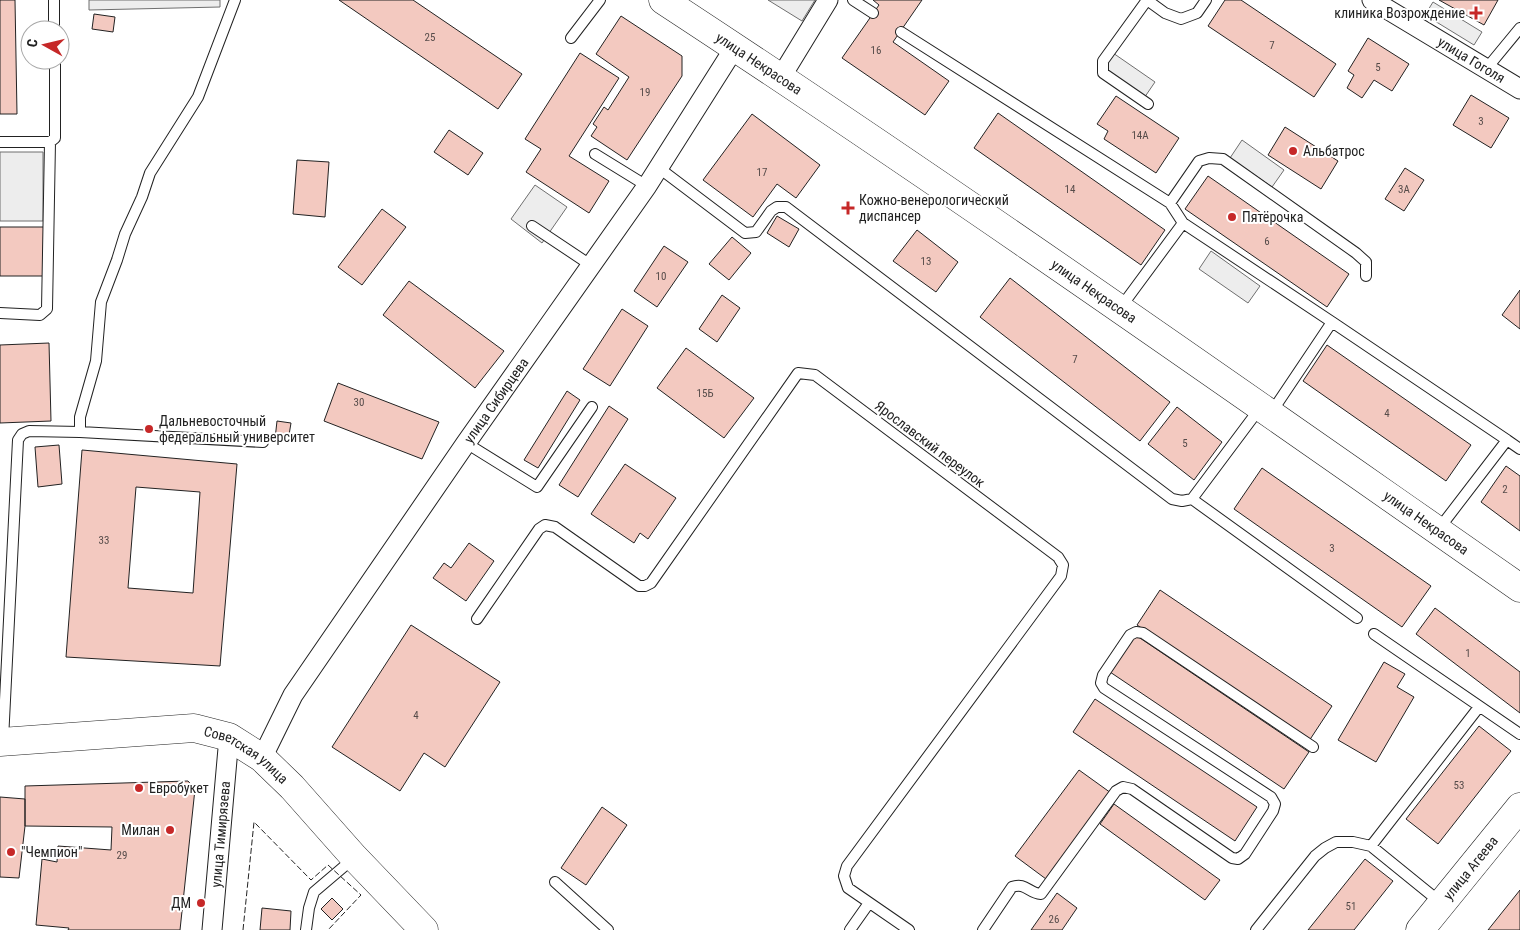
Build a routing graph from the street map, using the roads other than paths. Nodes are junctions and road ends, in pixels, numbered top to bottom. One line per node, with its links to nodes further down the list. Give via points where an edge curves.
1 (54, 0): 11 (lane)
2 (235, 0): 36 (lane, via 198,97 150,173 125,234 101,302 96,361 80,417)
3 (600, 0): 14 (lane)
4 (663, 0): 15 (main road, улица Некрасова)
5 (828, 0): 18 (street)
6 (853, 0): 10 (lane)
7 (1147, 0): 8 (lane, via 1165,13 1181,19 1198,13); 20 (lane, via 1104,61 1103,73)
8 (1206, 0)
9 (1379, 2): 16 (street, улица Гоголя)
10 (873, 13)
11 (54, 20)
12 (1520, 28): 16 (lane)
13 (901, 32): 26 (lane)
14 (572, 38)
15 (734, 47): 18 (main road, улица Некрасова); 24 (street, улица Сибирцева)
16 (1487, 68): 19 (street, улица Гоголя)
17 (54, 70): 22 (lane, via 55,138)
18 (781, 77): 31 (main road, улица Некрасова)
19 (1520, 89)
20 (1148, 104)
21 (0, 142): 22 (lane)
22 (50, 142): 32 (lane, via 47,309 40,315)
23 (595, 154): 25 (lane)
24 (659, 168): 25 (street, улица Сибирцева); 41 (lane, via 745,233 756,232 777,207 786,208 1172,499)
25 (647, 186): 29 (street, улица Сибирцева)
26 (1170, 203): 27 (lane); 30 (lane, via 1199,161 1223,159 1356,253 1366,262)
27 (1183, 223): 31 (lane); 33 (lane)
28 (532, 226): 29 (lane)
29 (592, 266): 39 (street, улица Сибирцева)
30 (1366, 276)
31 (1120, 308): 35 (main road, улица Некрасова)
32 (0, 313)
33 (1332, 322): 35 (lane); 37 (lane)
34 (592, 407): 39 (lane, via 537,487)
35 (1265, 410): 41 (lane); 42 (main road, улица Некрасова)
36 (80, 432): 38 (lane); 50 (lane, via 28,431 18,440)
37 (1507, 440): 40 (lane); 42 (lane)
38 (263, 442)
39 (466, 443): 52 (street, улица Сибирцева, via 293,695)
40 (1520, 449)
41 (1192, 499): 45 (lane)
42 (1438, 531): 43 (main road, улица Некрасова)
43 (1520, 588)
44 (477, 618): 57 (lane, Ярославский переулок, via 545,524 555,527 638,586 651,583 798,373 816,375 1058,557 1063,565 1062,576 847,866 844,876 848,888)
45 (1357, 618)
46 (1374, 634): 47 (lane)
47 (1479, 707): 48 (lane); 54 (lane)
48 (1520, 734)
49 (229, 737): 50 (main road, Советская улица, via 194,728); 52 (main road, Советская улица); 59 (street, улица Тимирязева)
50 (1, 742)
51 (1313, 747): 65 (lane, via 1143,633 1130,635 1103,675 1101,683 1104,688 1271,797 1275,804 1273,811 1245,854 1238,859 1132,789 1123,787 1116,791 1041,894 1019,884 1012,887)
52 (262, 758): 55 (main road, Советская улица)
53 (1520, 806): 58 (main road, улица Агеева)
54 (1371, 846): 58 (lane); 66 (lane, via 1336,842 1325,848 1315,856)
55 (354, 857): 60 (lane, via 314,892); 61 (main road, Советская улица)
56 (555, 882): 62 (lane)
57 (869, 903): 63 (lane); 64 (lane, Ярославский переулок)
58 (1442, 905): 67 (main road, улица Агеева)
59 (212, 930)
60 (306, 930)
61 (424, 930)
62 (608, 930)
63 (850, 930)
64 (909, 930)
65 (983, 930)
66 (1256, 930)
67 (1420, 930)

